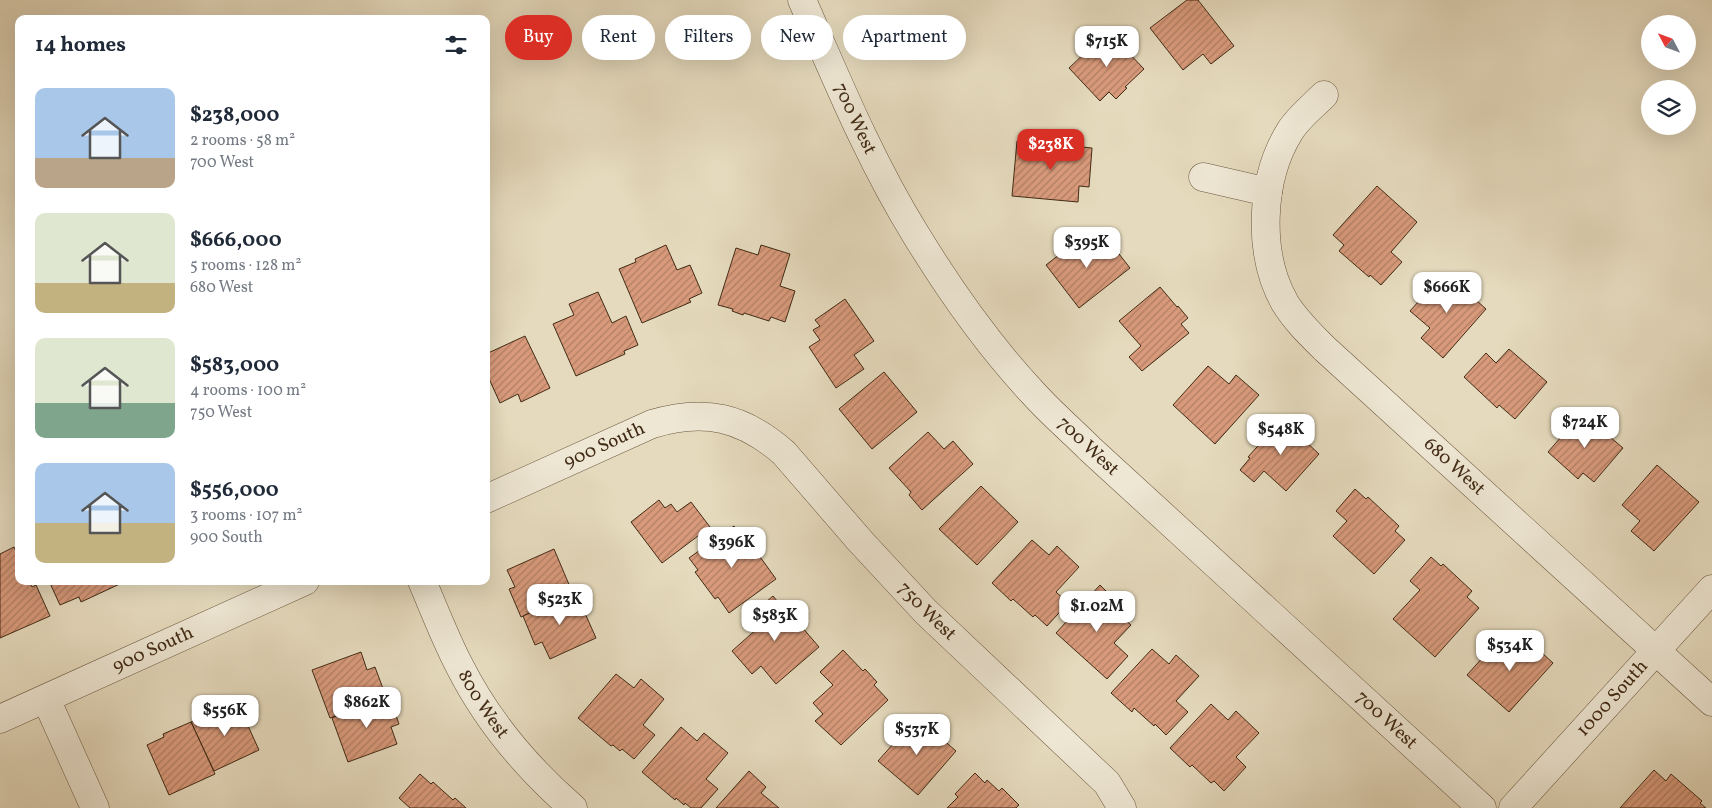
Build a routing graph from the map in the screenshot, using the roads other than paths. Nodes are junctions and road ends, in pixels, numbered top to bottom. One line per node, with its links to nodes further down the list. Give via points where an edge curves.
1 (802, 0): 17 (street, 700 West, via 858,126 916,236 984,334 1033,393)
2 (1324, 95): 4 (street, 680 West, via 1291,130 1279,153)
3 (1203, 178): 4 (street)
4 (1268, 192): 10 (street, 680 West, via 1266,228 1275,278 1285,302 1300,323)
5 (729, 420): 6 (street, 900 South, via 690,416 652,424); 16 (street, 750 West, via 768,438 784,453 899,584 960,646 1107,783)
6 (490, 497)
7 (296, 585): 11 (street, 900 South)
8 (424, 585): 15 (street, 800 West, via 458,665 482,706 528,766)
9 (1712, 589): 10 (street, 1000 South)
10 (1656, 651): 12 (street, 680 West); 18 (street, 1000 South)
11 (46, 699): 13 (street, 900 South); 14 (street)
12 (1712, 702)
13 (0, 719)
14 (95, 808)
15 (573, 808)
16 (1122, 808)
17 (1482, 808)
18 (1513, 808)

